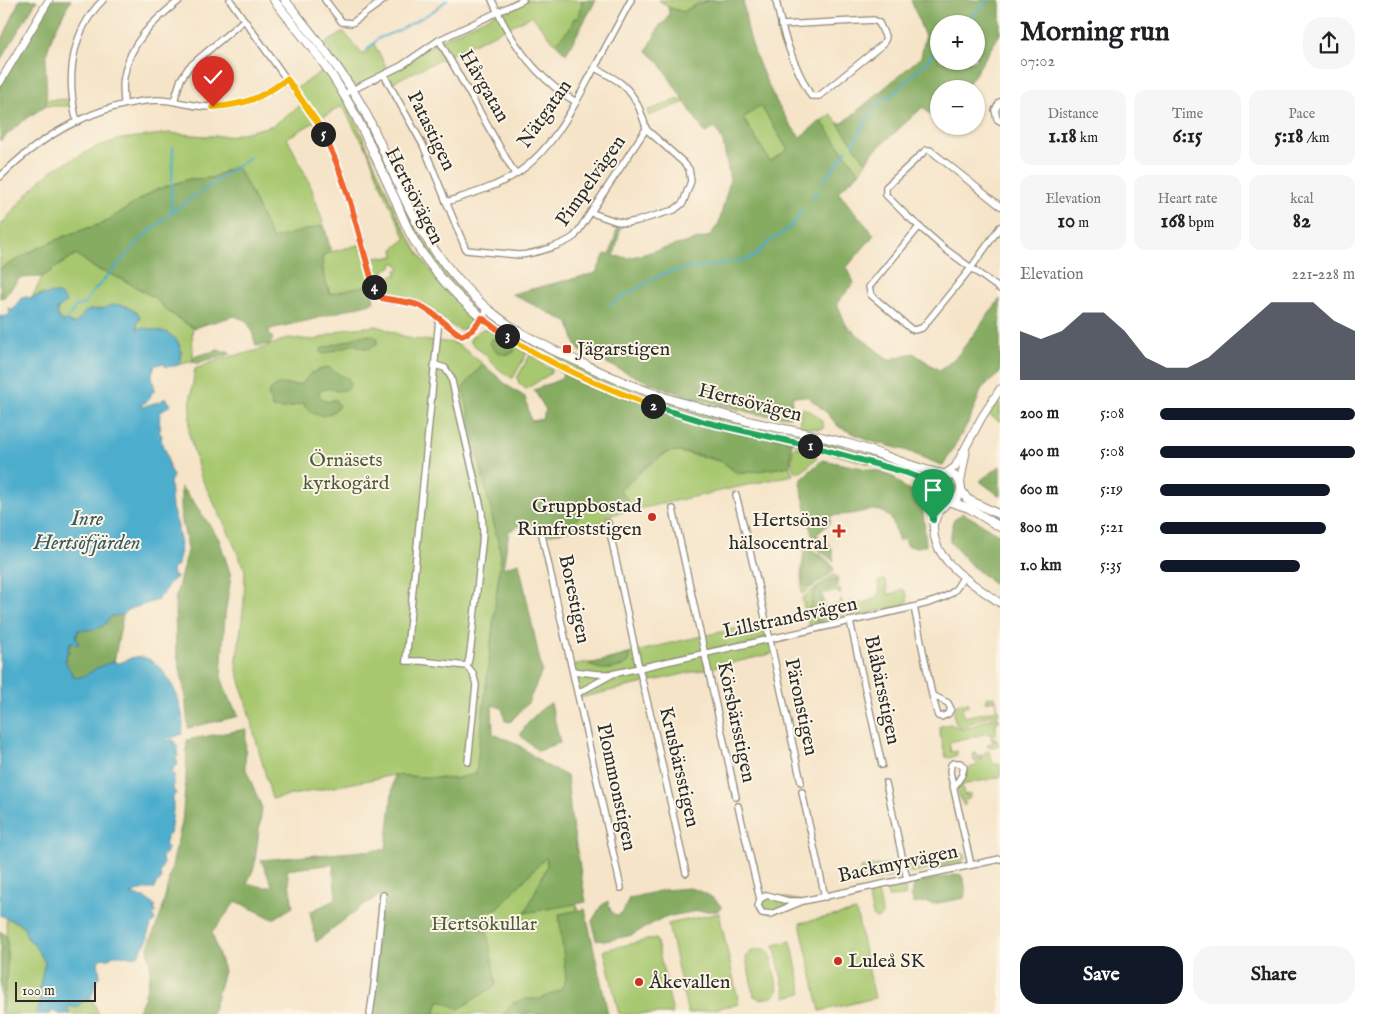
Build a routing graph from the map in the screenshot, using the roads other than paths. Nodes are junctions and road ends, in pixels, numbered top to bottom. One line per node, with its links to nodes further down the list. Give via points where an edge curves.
1 (49, 0): 20 (street)
2 (103, 0): 27 (street, via 82,30 73,56 71,88)
3 (180, 0): 25 (street, via 141,35 124,75)
4 (230, 0): 14 (street)
5 (274, 0): 21 (main road, Hertsövägen)
6 (285, 0): 21 (main road, Hertsövägen, via 330,59)
7 (325, 0): 8 (street, via 342,22 352,23)
8 (384, 0)
9 (492, 0): 13 (street)
10 (523, 0): 13 (street)
11 (630, 0): 17 (street, Nätgatan)
12 (776, 0): 15 (street)
13 (497, 12): 16 (street); 23 (street, via 513,42 534,67)
14 (244, 20): 19 (street); 22 (street, via 189,67)
15 (781, 25): 15 (street, via 792,60 811,96 819,96 884,44 886,38 874,20)
16 (439, 40): 18 (street); 29 (street, Håvgatan)
17 (594, 68): 23 (street, Nätgatan); 28 (street, Pimpelvägen, via 629,90)
18 (384, 75): 21 (street); 31 (street, Patastigen, via 423,145)
19 (287, 79): 22 (street, via 253,100 231,106 198,106); 40 (street, via 317,122 338,165 378,294 385,299 421,306)
20 (0, 82)
21 (348, 92): 38 (main road, Hertsövägen, via 371,125 419,228 446,265); 39 (main road, Hertsövägen, via 412,236 452,290)
22 (174, 101): 25 (street)
23 (576, 102): 29 (street, Nätgatan, via 543,149)
24 (1000, 102): 26 (street, via 995,110)
25 (124, 104): 27 (street)
26 (1000, 121)
27 (77, 122): 30 (street, via 38,144)
28 (646, 129): 33 (street, Pimpelvägen); 33 (street, via 688,169 690,181 682,205 630,223)
29 (515, 174): 31 (street, Nätgatan, via 482,191)
30 (0, 177)
31 (446, 202): 33 (street, Pimpelvägen, via 466,250 512,255 528,254 570,241)
32 (1000, 206): 34 (street, via 926,150 886,187 886,195)
33 (592, 213)
34 (919, 227): 36 (street); 36 (street, via 869,287 871,295 911,329 922,328)
35 (1000, 227): 36 (street)
36 (971, 268): 37 (street)
37 (1000, 289)
38 (488, 309): 39 (street); 44 (main road, Hertsövägen, via 541,344 644,390 752,422 846,443)
39 (482, 318): 40 (street, via 462,336); 46 (main road, Hertsövägen, via 530,351 611,390 705,422 904,472 923,479)
40 (439, 319): 41 (street)
41 (435, 365): 61 (street, via 445,368 451,377 482,512 482,538); 61 (street, via 406,661)
42 (1000, 389): 43 (street)
43 (970, 442): 44 (street, via 955,467); 45 (street, via 964,458)
44 (944, 474): 45 (main road, via 956,477); 46 (main road, via 936,478)
45 (961, 487): 48 (main road, via 958,497); 50 (main road, via 967,499)
46 (933, 491): 48 (main road, via 938,500); 52 (street)
47 (736, 495): 59 (street, Päronstigen)
48 (949, 502): 52 (street, via 939,511); 53 (main road, via 969,508)
49 (674, 509): 60 (street, Körsbärsstigen)
50 (1000, 515)
51 (608, 523): 62 (street, Krusbärsstigen)
52 (934, 526): 55 (street, via 935,541 942,555)
53 (1000, 526)
54 (542, 535): 63 (street, Borestigen)
55 (964, 576): 56 (street); 57 (street, Lillstrandsvägen, via 946,596)
56 (1000, 603)
57 (914, 607): 58 (street, Lillstrandsvägen); 66 (street)
58 (850, 622): 59 (street, Lillstrandsvägen); 68 (street, Blåbärsstigen)
59 (770, 639): 60 (street, Lillstrandsvägen); 69 (street, Päronstigen)
60 (704, 654): 62 (street, Lillstrandsvägen); 73 (street, Körsbärsstigen)
61 (467, 666): 67 (street, via 473,673 476,686)
62 (639, 668): 64 (street, Lillstrandsvägen); 77 (street, Krusbärsstigen)
63 (573, 671): 64 (street, Lillstrandsvägen); 65 (street)
64 (612, 674): 65 (street, Lillstrandsvägen)
65 (578, 694): 79 (street, Plommonstigen)
66 (932, 695)
67 (468, 762)
68 (882, 765)
69 (801, 782)
70 (886, 783): 78 (street)
71 (954, 788): 76 (street)
72 (802, 792): 81 (street)
73 (736, 797)
74 (738, 806): 82 (street)
75 (1000, 858): 76 (street, Backmyrvägen)
76 (971, 865): 78 (street, Backmyrvägen)
77 (686, 873)
78 (907, 879): 81 (street, Backmyrvägen)
79 (621, 888)
80 (383, 895): 84 (street)
81 (825, 897): 83 (street, Backmyrvägen)
82 (760, 899): 83 (street, Backmyrvägen, via 767,895); 83 (street, Backmyrvägen, via 758,907 766,914)
83 (803, 901)
84 (370, 1014)

